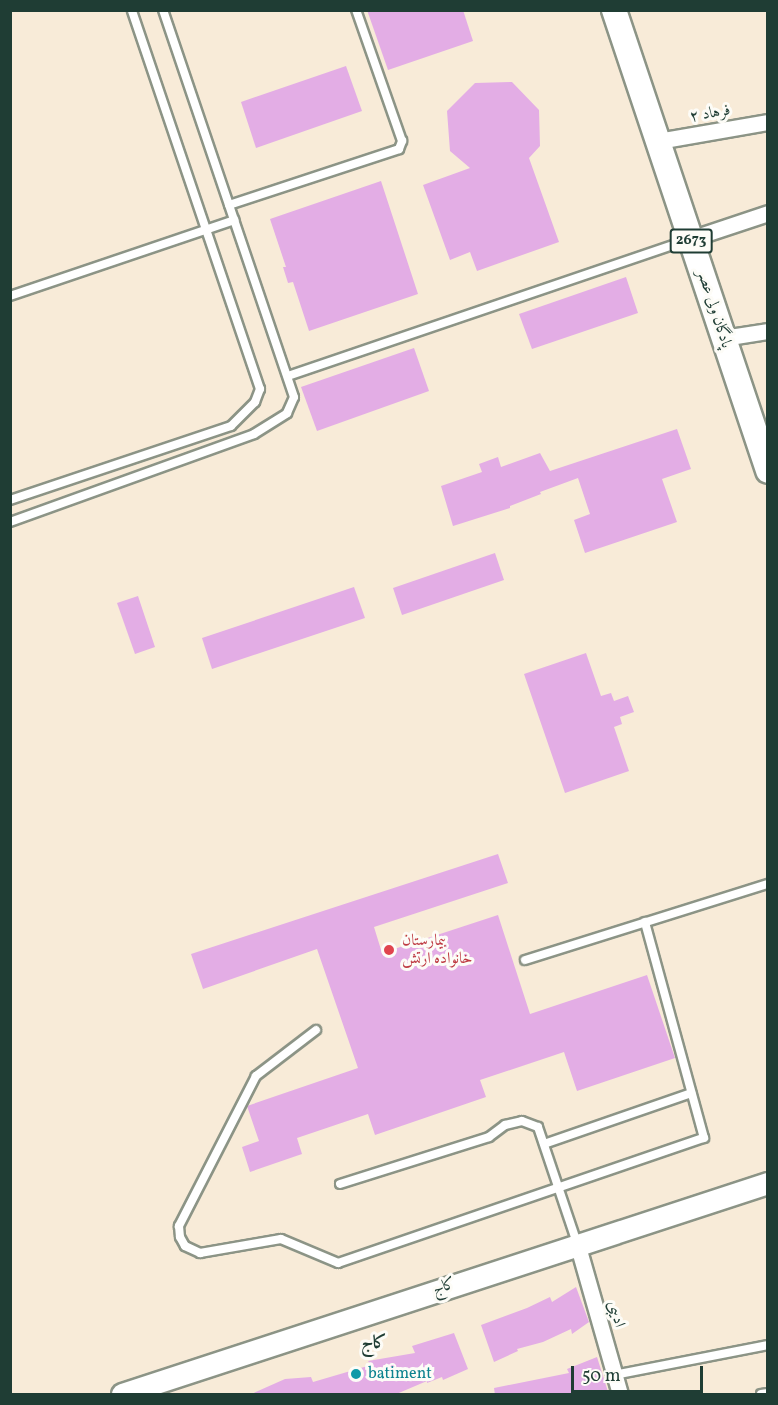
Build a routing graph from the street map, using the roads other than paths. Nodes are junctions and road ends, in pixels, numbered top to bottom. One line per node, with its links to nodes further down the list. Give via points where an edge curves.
1 (132, 10): 10 (lane)
2 (163, 10): 7 (lane)
3 (356, 10): 7 (lane, via 402,141 399,149)
4 (614, 10): 6 (main road, پادگان ولی عصر / 2673)
5 (768, 122): 6 (street, فرهاد ۲)
6 (658, 141): 11 (main road, پادگان ولی عصر / 2673)
7 (230, 205): 9 (lane)
8 (768, 213): 11 (street)
9 (235, 220): 10 (lane); 15 (lane)
10 (207, 230): 12 (lane); 17 (lane, via 259,380 255,402 231,426)
11 (690, 239): 14 (main road, پادگان ولی عصر / 2673); 15 (lane)
12 (10, 296)
13 (768, 331): 14 (street)
14 (723, 338): 16 (main road, پادگان ولی عصر / 2673)
15 (288, 376): 18 (lane, via 294,397 288,413 254,434)
16 (767, 470)
17 (10, 500)
18 (10, 522)
19 (768, 884): 20 (lane)
20 (645, 922): 21 (lane); 23 (lane)
21 (525, 960)
22 (316, 1030): 27 (lane, via 256,1076 179,1226 185,1246 200,1253 281,1239 338,1263)
23 (692, 1093): 24 (lane); 27 (lane, via 705,1138)
24 (544, 1144): 26 (lane, via 538,1127 522,1121 505,1125 489,1137); 27 (lane)
25 (768, 1183): 28 (main road, کاج)
26 (340, 1184)
27 (559, 1190): 28 (lane)
28 (577, 1244): 30 (street, ادیبی); 31 (main road, کاج)
29 (768, 1345): 30 (lane)
30 (614, 1375): 34 (street, ادیبی)
31 (153, 1390): 33 (main road, کاج)
32 (768, 1393): 35 (lane)
33 (122, 1395)
34 (620, 1395)
35 (761, 1395)

